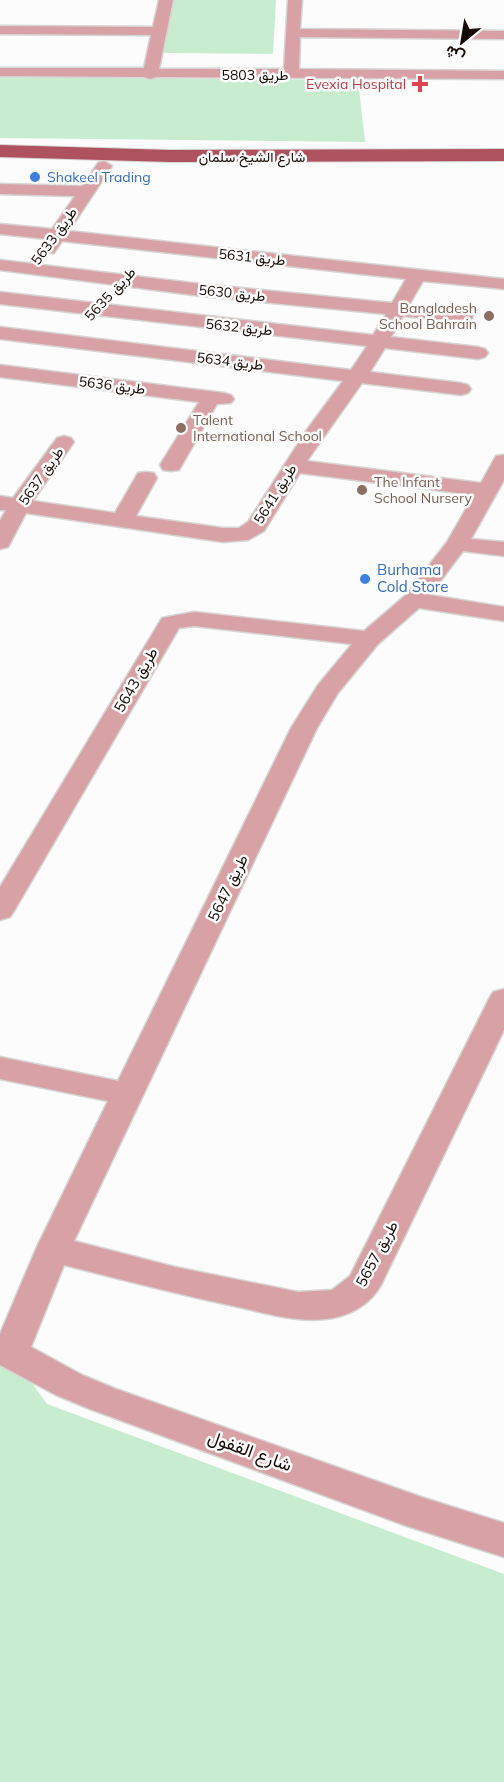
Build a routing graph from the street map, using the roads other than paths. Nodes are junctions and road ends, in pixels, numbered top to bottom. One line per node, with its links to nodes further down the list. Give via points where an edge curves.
1 (166, 0): 4 (street)
2 (295, 0): 5 (street)
3 (0, 30): 4 (street, via 39,35)
4 (158, 31): 8 (street)
5 (292, 33): 6 (street); 9 (street)
6 (504, 35)
7 (0, 72): 8 (street, طريق 5803, via 31,67)
8 (150, 75): 9 (street, طريق 5803)
9 (291, 75): 10 (street, طريق 5803)
10 (504, 75)
11 (504, 143): 14 (main road, via 402,144)
12 (0, 151): 14 (main road, شارع الشيخ سلمان)
13 (504, 155): 14 (main road, شارع الشيخ سلمان)
14 (347, 157)
15 (0, 164): 16 (main road, شارع الشيخ سلمان)
16 (104, 166): 17 (main road, شارع الشيخ سلمان, via 338,170); 19 (street, طريق 5633)
17 (504, 166)
18 (0, 189): 19 (street)
19 (86, 191): 21 (street, طريق 5633)
20 (0, 229): 21 (street, طريق 5631)
21 (58, 236): 22 (street, طريق 5631); 25 (street, طريق 5633)
22 (153, 246): 23 (street, طريق 5631); 28 (street, طريق 5635)
23 (220, 253): 26 (street, طريق 5631); 27 (street)
24 (0, 265): 25 (street, طريق 5630)
25 (31, 268): 28 (street, طريق 5630); 30 (street, طريق 5633)
26 (417, 275): 29 (street, طريق 5631); 31 (street, طريق 5641)
27 (199, 277): 28 (street, طريق 5630); 31 (street, طريق 5630); 34 (street)
28 (123, 280): 32 (street, طريق 5635)
29 (504, 284)
30 (1, 299): 32 (street, طريق 5632)
31 (398, 309): 33 (street, طريق 5630); 37 (street, طريق 5641)
32 (96, 310): 34 (street, طريق 5632); 36 (street, طريق 5635)
33 (464, 316)
34 (166, 319): 37 (street, طريق 5632); 38 (street)
35 (0, 333): 36 (street, طريق 5634)
36 (65, 341): 38 (street, طريق 5634)
37 (379, 342): 39 (street, طريق 5632); 41 (street, طريق 5641)
38 (142, 350): 41 (street, طريق 5634)
39 (478, 353)
40 (0, 371): 44 (street, طريق 5636, via 218,398)
41 (357, 376): 42 (street, طريق 5634); 45 (street, طريق 5641)
42 (461, 389)
43 (64, 442): 48 (street, طريق 5637)
44 (171, 465)
45 (293, 466): 46 (street); 49 (street, طريق 5641, via 247,533 223,535)
46 (499, 471): 51 (street, طريق 5647)
47 (146, 478): 49 (street)
48 (10, 504): 49 (street, طريق 5641); 50 (street, طريق 5637)
49 (121, 522)
50 (0, 542)
51 (457, 544): 52 (street); 53 (street, طريق 5647)
52 (504, 549)
53 (414, 600): 54 (street); 55 (street, طريق 5647)
54 (504, 614)
55 (369, 639): 56 (street, طريق 5643, via 194,619 170,623); 59 (street, طريق 5647, via 327,690 304,728)
56 (0, 911)
57 (504, 999): 60 (street, طريق 5657, via 363,1285 345,1300 324,1306 298,1306)
58 (0, 1068): 59 (street)
59 (129, 1094): 60 (street, طريق 5647)
60 (53, 1249): 61 (street, طريق 5647)
61 (5, 1352): 62 (street, شارع القفول, via 103,1399 418,1513)
62 (504, 1540)

